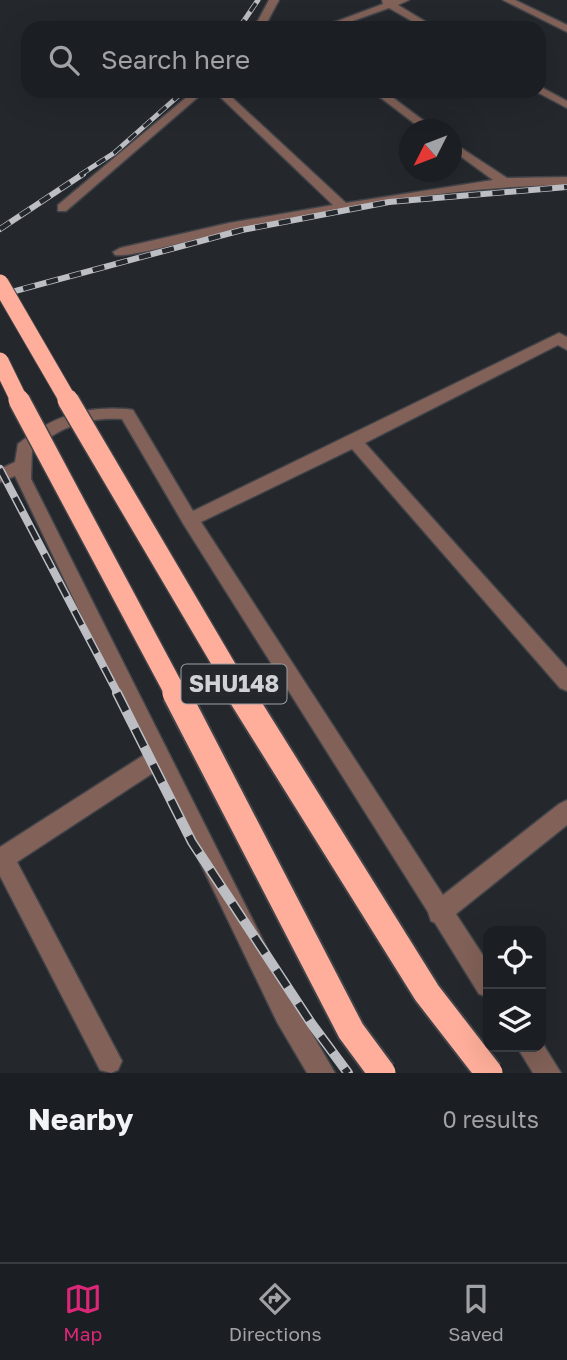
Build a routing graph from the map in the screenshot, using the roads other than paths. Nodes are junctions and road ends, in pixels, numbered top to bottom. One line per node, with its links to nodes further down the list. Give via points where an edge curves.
1 (274, 0): 5 (street)
2 (404, 0): 4 (street)
3 (508, 0): 8 (street)
4 (385, 3): 6 (street); 7 (street)
5 (263, 21)
6 (341, 21)
7 (418, 21)
8 (567, 29)
9 (546, 93): 13 (street)
10 (192, 98): 19 (street)
11 (226, 98): 18 (street)
12 (387, 98): 14 (street)
13 (567, 106)
14 (415, 119)
15 (462, 152): 17 (street)
16 (567, 181): 17 (street)
17 (503, 182): 18 (street)
18 (342, 206): 20 (street)
19 (62, 208)
20 (120, 252)
21 (0, 283): 37 (highway, SHU148, bridge, via 253,715 427,993)
22 (564, 339): 24 (street)
23 (0, 361): 36 (highway, SHU148, bridge, via 351,1031)
24 (354, 441): 27 (street); 28 (street)
25 (23, 465): 26 (street); 27 (street, via 24,448 53,423 95,411 127,414); 29 (street, via 23,479)
26 (0, 476)
27 (190, 520): 31 (street)
28 (567, 682)
29 (161, 755): 34 (street, via 4,858); 35 (street, via 286,1013)
30 (567, 811): 31 (street)
31 (439, 913): 32 (street)
32 (483, 978)
33 (533, 1052): 38 (street)
34 (108, 1061)
35 (322, 1073)
36 (382, 1073)
37 (489, 1073)
38 (548, 1073)

